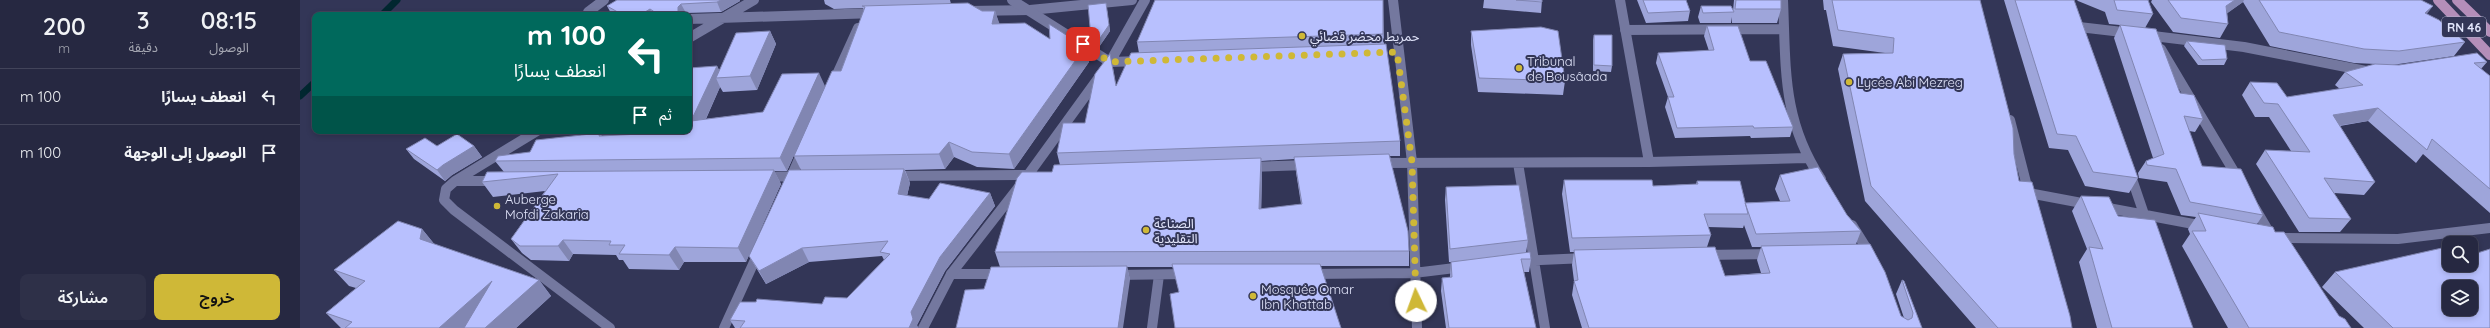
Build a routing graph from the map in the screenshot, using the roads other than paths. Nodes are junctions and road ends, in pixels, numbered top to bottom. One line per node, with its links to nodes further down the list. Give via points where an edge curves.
1 (604, 0): 13 (street)
2 (754, 0): 17 (street)
3 (1132, 0): 11 (street)
4 (1145, 0): 29 (street)
5 (1393, 0): 36 (street, via 1393,52)
6 (1620, 0): 21 (street)
7 (1783, 0): 20 (street)
8 (2438, 0): 26 (main road, RN 46)
9 (2457, 0): 22 (main road, RN 46)
10 (1015, 1): 11 (street)
11 (1030, 10): 12 (street); 29 (street)
12 (959, 11)
13 (588, 12)
14 (888, 13): 16 (street)
15 (2075, 13): 19 (street)
16 (864, 14): 17 (street); 31 (street)
17 (721, 18): 18 (street); 24 (street)
18 (692, 19)
19 (2079, 27): 23 (street); 25 (street)
20 (1784, 29): 21 (street); 35 (street, via 1793,122)
21 (1625, 30): 38 (street)
22 (2490, 32)
23 (2146, 35): 30 (street, via 2244,47 2342,67); 61 (street)
24 (692, 36)
25 (2084, 42)
26 (2490, 55): 27 (street)
27 (2476, 58)
28 (1150, 60): 29 (street)
29 (1110, 62): 44 (street)
30 (2375, 71)
31 (830, 92)
32 (2007, 108): 53 (street)
33 (532, 134): 50 (street)
34 (808, 141): 45 (street)
35 (1807, 158): 38 (street); 51 (street)
36 (1412, 162): 37 (street); 39 (street); 73 (street)
37 (1518, 162): 38 (street); 69 (street)
38 (1649, 162)
39 (1372, 163)
40 (2126, 163): 56 (street)
41 (1316, 165): 42 (street)
42 (1236, 168)
43 (1044, 174): 44 (street)
44 (1028, 175): 47 (street); 74 (street)
45 (792, 176): 46 (street); 48 (street); 52 (street)
46 (808, 176)
47 (878, 176)
48 (753, 177)
49 (502, 180): 50 (street)
50 (456, 181): 80 (street, via 446,189 444,195 447,205)
51 (1828, 189)
52 (785, 191)
53 (2029, 193): 54 (street); 56 (street)
54 (2033, 208)
55 (1844, 214): 65 (street)
56 (2145, 216): 57 (street); 59 (street)
57 (2213, 227)
58 (2490, 228): 61 (street, via 2398,239)
59 (2150, 230)
60 (2258, 235): 61 (street)
61 (2273, 238): 63 (street)
62 (763, 241): 81 (street)
63 (2280, 249)
64 (1853, 252): 65 (street)
65 (1869, 252): 71 (street)
66 (1781, 253): 67 (street)
67 (1693, 255)
68 (1597, 257): 69 (street)
69 (1533, 259): 70 (street); 85 (street)
70 (1509, 262)
71 (1875, 265)
72 (1477, 266): 73 (street)
73 (1414, 273): 78 (street); 84 (street)
74 (951, 274): 75 (street); 82 (street)
75 (1015, 274)
76 (1103, 274): 79 (street)
77 (1199, 274): 79 (street)
78 (1294, 274)
79 (1159, 275): 83 (street)
80 (610, 328)
81 (724, 328)
82 (923, 328)
83 (1152, 328)
84 (1417, 328)
85 (1545, 328)

